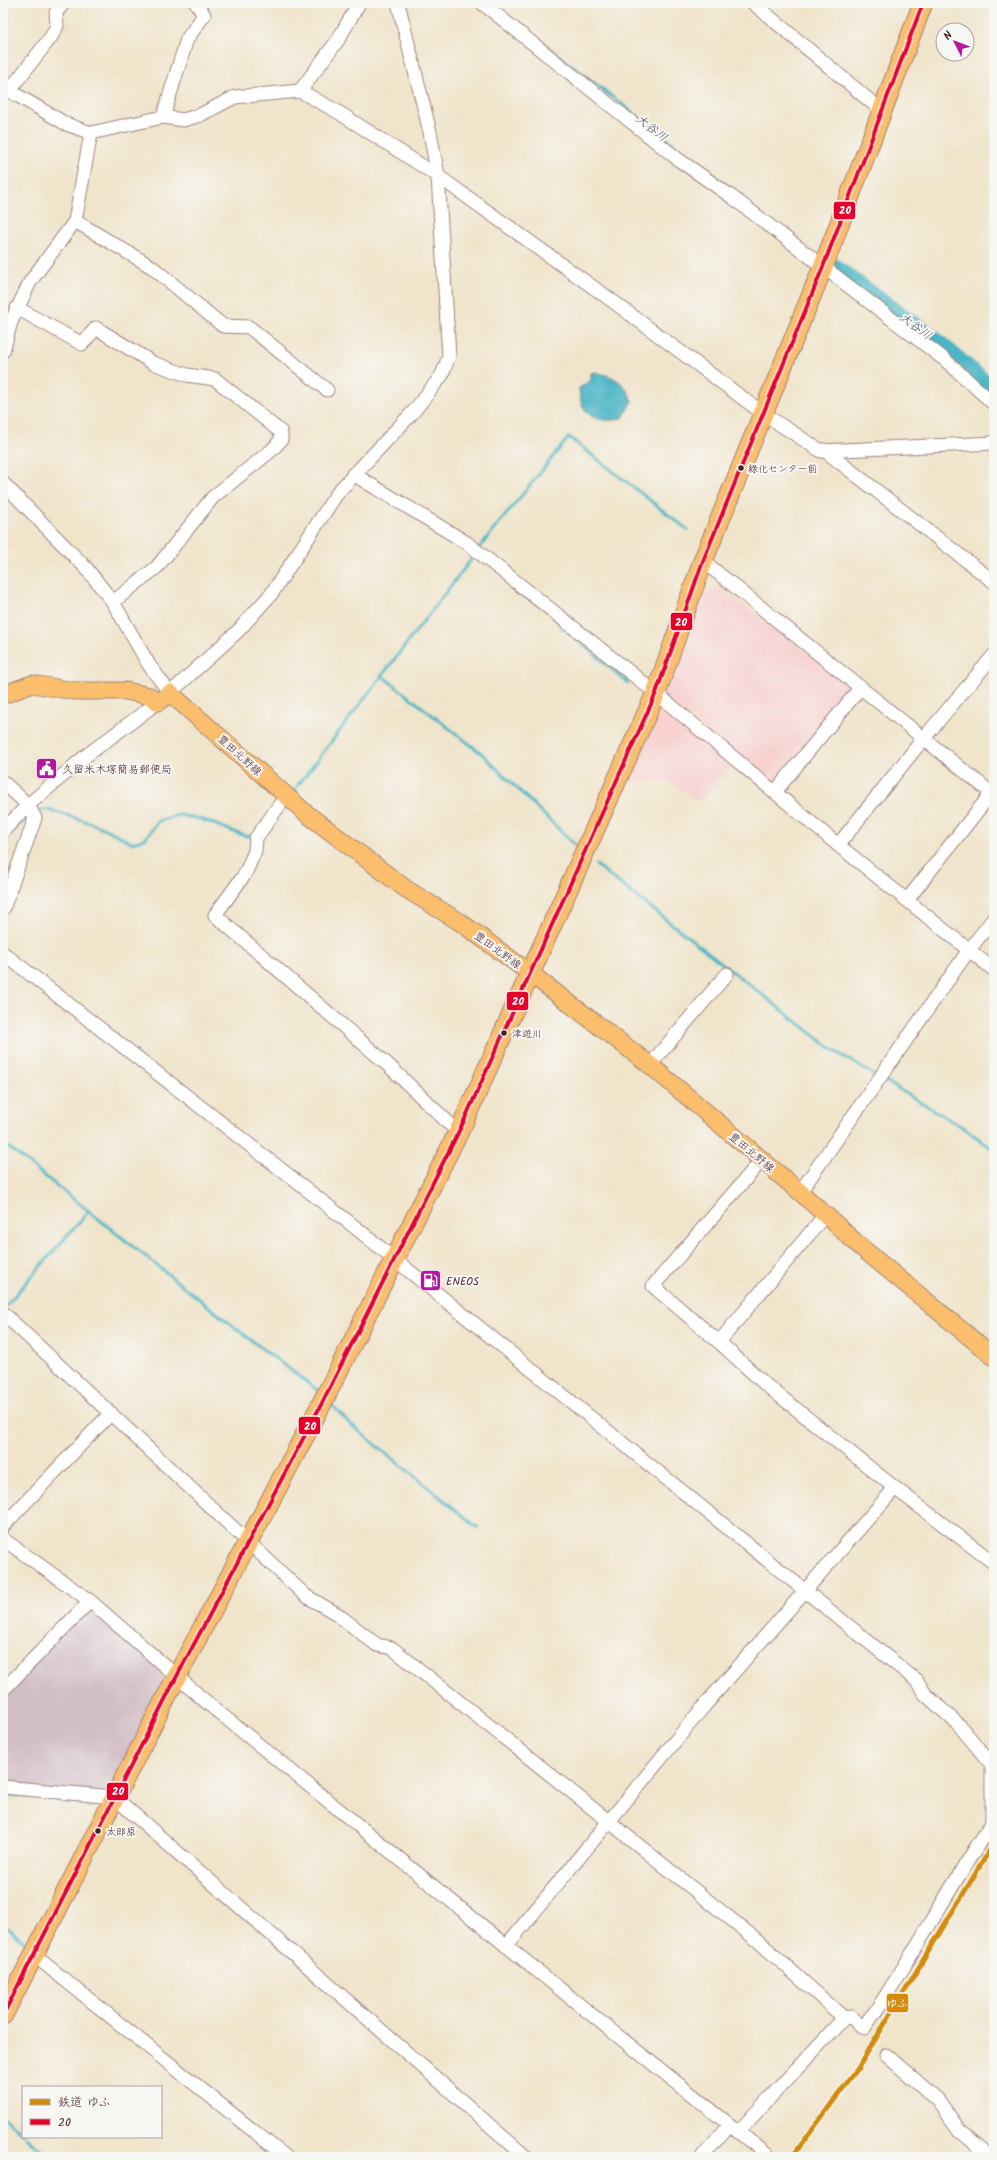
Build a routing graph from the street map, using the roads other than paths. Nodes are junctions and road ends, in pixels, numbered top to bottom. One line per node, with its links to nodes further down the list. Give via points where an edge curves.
1 (64, 3): 8 (street, via 56,12 57,26 51,37)
2 (196, 3): 11 (street, via 204,15 187,39)
3 (358, 3): 9 (street, via 338,40)
4 (398, 3): 13 (street, via 430,132)
5 (482, 3): 15 (street, via 680,160)
6 (753, 3): 10 (street)
7 (923, 3): 10 (highway)
8 (6, 89): 12 (street, via 66,124)
9 (300, 91): 11 (street, via 235,97 200,115 183,120); 13 (street)
10 (882, 111): 15 (highway)
11 (163, 118): 12 (street)
12 (91, 133): 14 (street)
13 (438, 176): 20 (street); 23 (street, via 448,364 414,412)
14 (75, 221): 16 (street, via 30,282); 18 (street, via 152,267 223,326 249,327)
15 (823, 267): 19 (street, via 944,359); 20 (highway)
16 (17, 308): 17 (street, via 10,322); 27 (street, via 82,344 96,328 153,362 187,375 215,379 281,432 282,440 213,497 156,567)
17 (3, 351)
18 (327, 390)
19 (994, 404)
20 (764, 414): 22 (street, via 821,451); 25 (highway)
21 (994, 443): 22 (street)
22 (824, 450): 26 (street)
23 (353, 474): 30 (street, via 467,543); 32 (street, via 325,510 272,593 238,632)
24 (3, 483): 27 (street, via 86,568)
25 (703, 560): 29 (street); 30 (highway)
26 (994, 582)
27 (113, 602): 32 (street)
28 (994, 655): 33 (street)
29 (861, 687): 33 (street); 35 (street)
30 (656, 693): 35 (street); 47 (highway)
31 (3, 695): 32 (main road, 豊田北野線, via 32,684 74,691 126,691)
32 (164, 698): 37 (main road, 豊田北野線); 38 (street, via 87,755)
33 (924, 738): 36 (street); 40 (street)
34 (3, 782): 38 (street)
35 (775, 792): 40 (street)
36 (993, 793): 41 (street)
37 (286, 796): 47 (main road, 豊田北野線, via 406,889 460,922); 50 (street, via 256,838 255,851 245,874 215,915 387,1064)
38 (28, 805): 39 (street); 42 (street, via 35,818)
39 (3, 831)
40 (838, 845): 41 (street)
41 (907, 900): 44 (street)
42 (3, 909)
43 (994, 918): 44 (street)
44 (969, 950): 46 (street); 52 (street)
45 (3, 953): 54 (street)
46 (994, 970)
47 (531, 974): 49 (main road, 豊田北野線); 50 (highway)
48 (727, 974): 49 (street)
49 (650, 1065): 51 (main road, 豊田北野線)
50 (458, 1132): 54 (highway)
51 (762, 1160): 52 (main road, 豊田北野線); 56 (street, via 653,1286)
52 (800, 1192): 53 (main road, 豊田北野線)
53 (825, 1215): 56 (street); 57 (main road, 豊田北野線)
54 (395, 1260): 62 (highway); 64 (street)
55 (3, 1313): 58 (street)
56 (719, 1342): 59 (street, via 766,1385)
57 (994, 1358)
58 (111, 1412): 60 (street); 62 (street)
59 (895, 1488): 63 (street); 64 (street)
60 (3, 1526)
61 (3, 1539): 65 (street)
62 (248, 1541): 66 (highway); 70 (street, via 306,1596 337,1614 377,1645 392,1648)
63 (994, 1563)
64 (806, 1592): 70 (street, via 705,1705); 71 (street, via 918,1681 925,1694 959,1725 992,1765)
65 (90, 1601): 66 (street); 67 (street)
66 (176, 1678): 69 (highway); 72 (street)
67 (3, 1690)
68 (3, 1787): 69 (street)
69 (114, 1797): 73 (highway); 79 (street)
70 (608, 1821): 72 (street); 75 (street, via 757,1940)
71 (993, 1824): 75 (street, via 967,1860 891,1990 864,2028 851,2017)
72 (506, 1946): 77 (street)
73 (35, 1956): 74 (highway); 78 (street)
74 (3, 2015)
75 (844, 2018): 77 (street)
76 (886, 2055): 82 (street, via 938,2100 959,2130)
77 (733, 2128): 80 (street); 81 (street)
78 (286, 2157)
79 (526, 2157)
80 (702, 2157)
81 (770, 2157)
82 (991, 2157)

